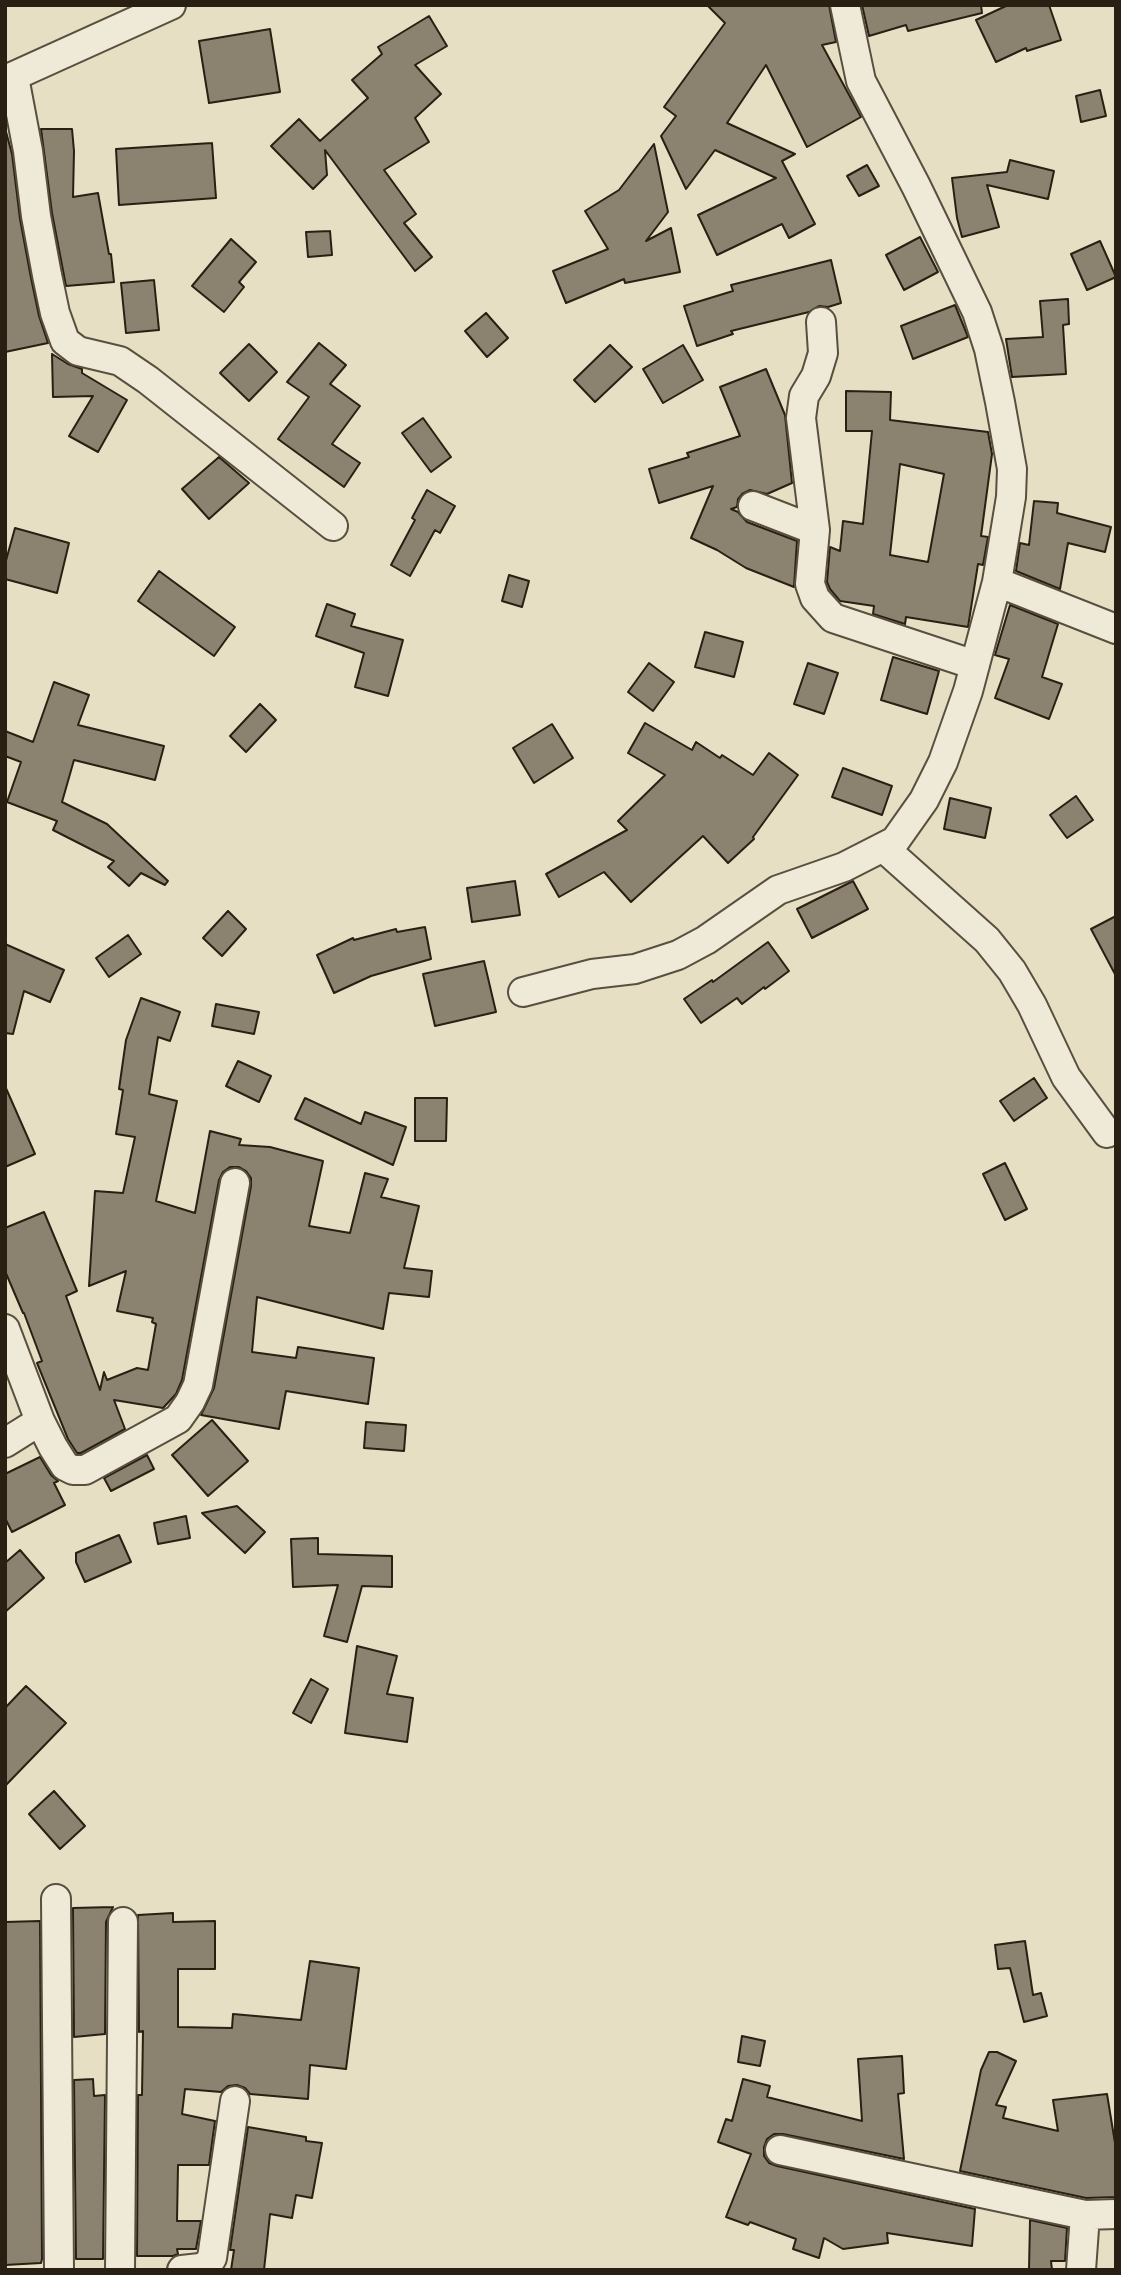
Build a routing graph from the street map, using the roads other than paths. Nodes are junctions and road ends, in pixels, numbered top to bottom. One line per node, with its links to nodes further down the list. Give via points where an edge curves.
1 (171, 5): 3 (street)
2 (845, 5): 8 (street, via 861,81 977,312 989,349 1012,469)
3 (9, 78): 6 (street, via 29,150 47,275 65,341 78,351 120,360)
4 (821, 322): 7 (street, via 822,354 804,396 801,418)
5 (753, 506): 7 (street)
6 (333, 526)
7 (815, 530): 10 (street, via 812,591 823,610 833,618)
8 (997, 582): 9 (street); 10 (street)
9 (1116, 629)
10 (975, 665): 11 (street, via 943,762 917,811 895,841)
11 (884, 848): 12 (street, via 778,890 678,956); 13 (street, via 987,940 1012,971 1066,1077)
12 (523, 992)
13 (1107, 1133)
14 (235, 1183): 16 (street, via 198,1385 178,1419 85,1470 65,1466)
15 (5, 1329): 16 (street)
16 (40, 1421): 17 (street)
17 (5, 1443)
18 (56, 1899): 24 (street)
19 (123, 1922): 26 (street)
20 (235, 2101): 27 (street, via 212,2258 200,2268)
21 (779, 2150): 23 (street)
22 (1116, 2214): 23 (street)
23 (1084, 2215): 28 (street)
24 (59, 2270): 25 (street)
25 (65, 2270)
26 (120, 2270)
27 (181, 2270)
28 (1080, 2270)

